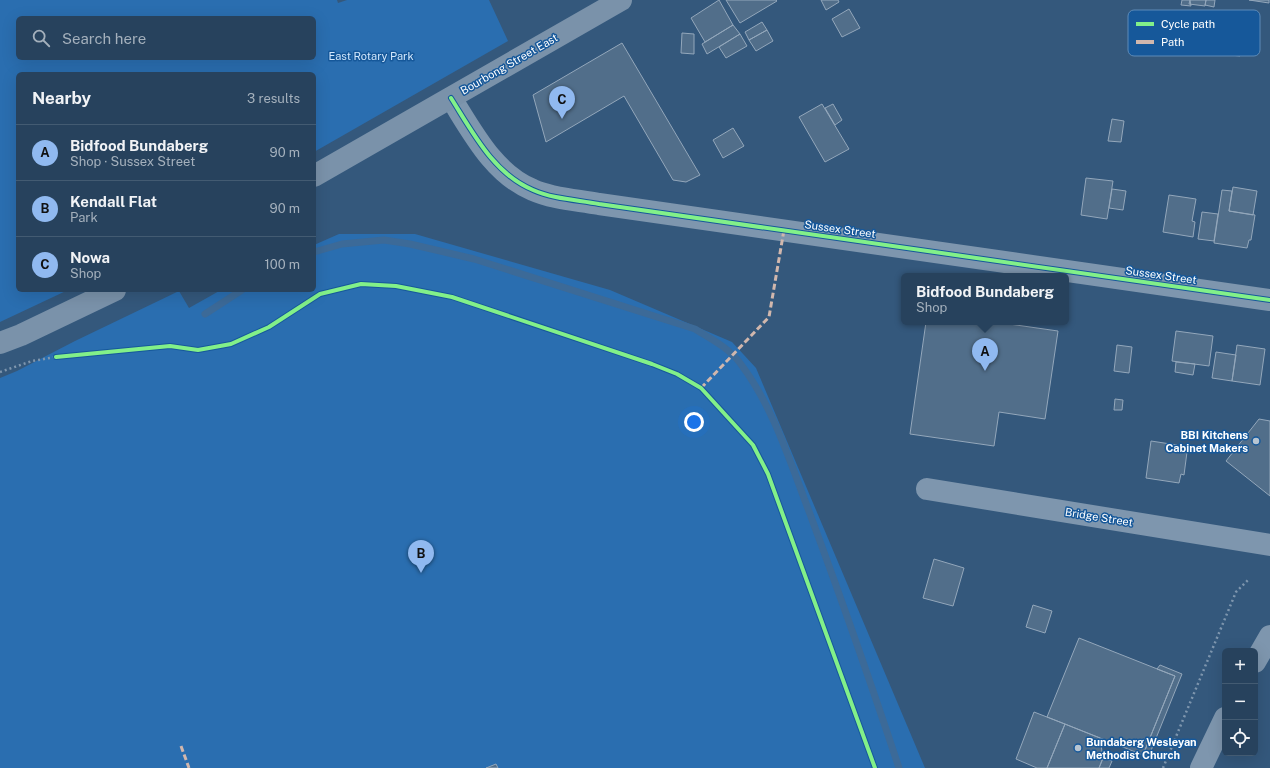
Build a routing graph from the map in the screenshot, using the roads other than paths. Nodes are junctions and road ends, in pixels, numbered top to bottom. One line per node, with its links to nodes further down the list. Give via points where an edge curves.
1 (621, 0): 2 (main road, Bourbong Street East)
2 (451, 98): 3 (main road, Bourbong Street East); 5 (street, Sussex Street, via 486,152 502,171 515,182 534,191 599,204)
3 (316, 175)
4 (111, 292): 6 (main road)
5 (1270, 300)
6 (0, 343)
7 (927, 489): 8 (street, Bridge Street)
8 (1270, 545)
9 (1270, 636): 10 (street)
10 (1258, 657)
11 (1224, 720): 12 (street)
12 (1201, 768)

